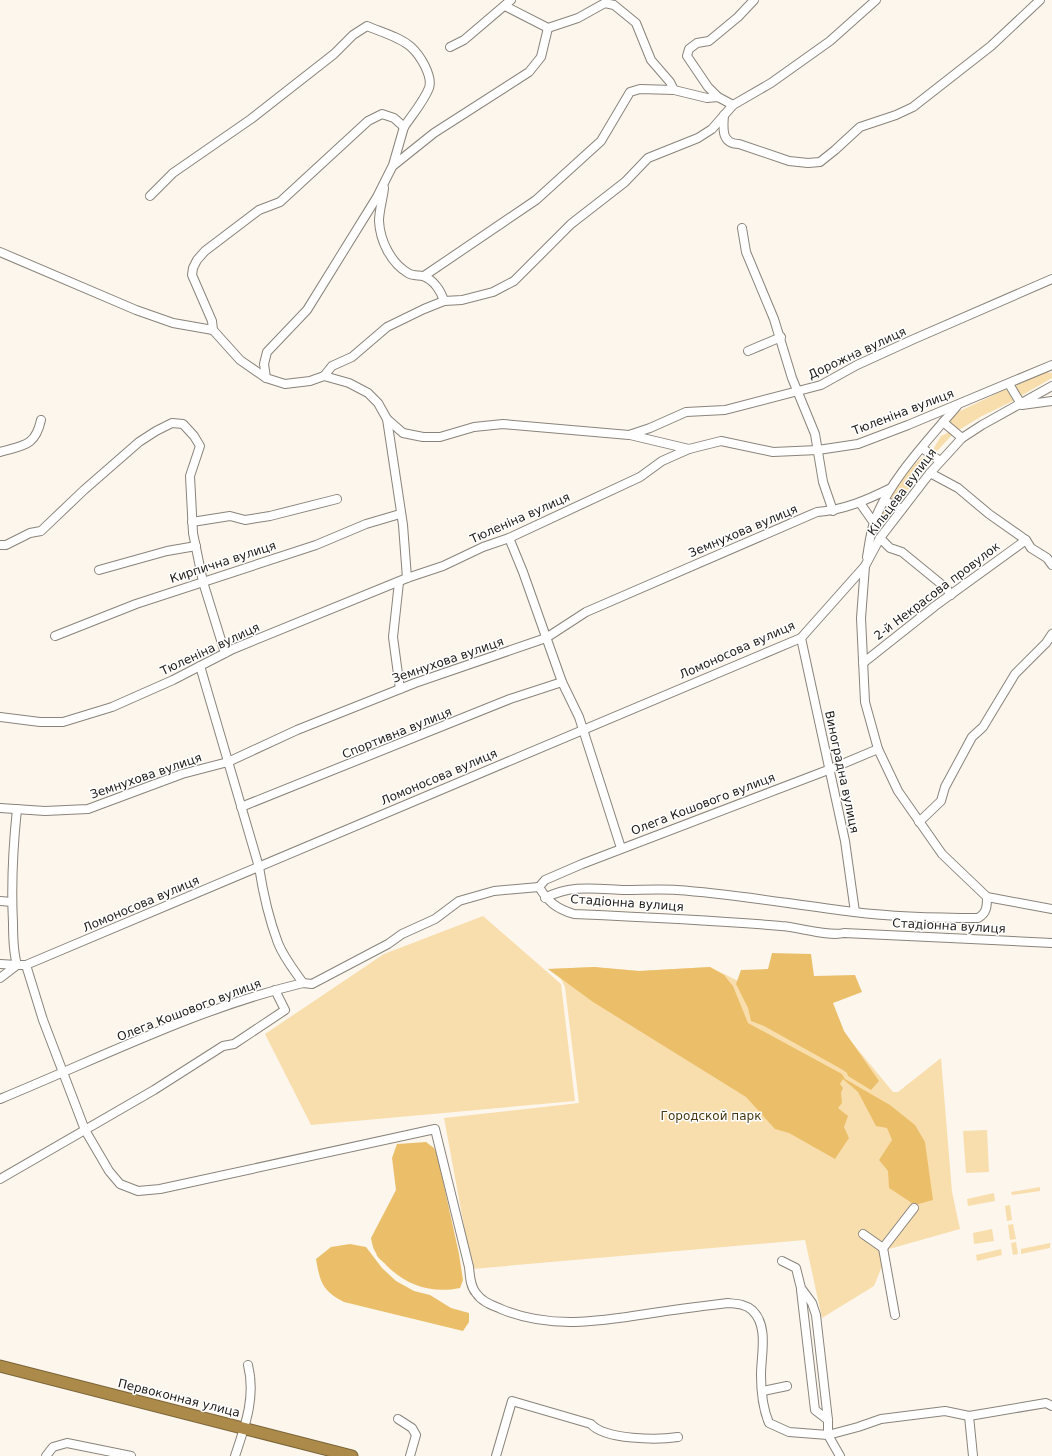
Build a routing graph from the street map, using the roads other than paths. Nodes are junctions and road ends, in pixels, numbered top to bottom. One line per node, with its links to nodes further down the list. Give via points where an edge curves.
1 (754, 0): 8 (street, via 709,41 697,43 689,49 686,56)
2 (876, 0): 9 (street, via 830,41 771,84)
3 (1040, 0): 10 (street, via 991,46 913,107 860,127 820,162 789,161 733,144 724,136)
4 (508, 3): 5 (street); 6 (street, via 464,40)
5 (548, 28): 7 (street, via 578,18 605,3 614,5 636,23 651,60); 12 (street, via 541,57 529,72 434,133)
6 (450, 48)
7 (674, 90): 8 (street, via 707,98); 17 (street, via 640,89 630,92 601,141 536,200)
8 (718, 97): 9 (street)
9 (733, 105): 10 (street)
10 (724, 115): 19 (street, via 712,129 698,138 648,158 625,182 571,224 514,281 492,292 462,300)
11 (404, 127): 12 (street); 14 (street, via 429,88 430,78 411,47 367,26 251,119 172,173); 20 (street, via 394,118 382,114 368,121 280,202 259,210 205,251 197,260 192,275 212,321)
12 (394, 165): 13 (street)
13 (385, 183): 17 (street, via 379,221 383,244 396,264 409,274); 25 (street, via 307,310 268,352 264,364)
14 (150, 196)
15 (742, 228): 21 (street, via 746,252)
16 (0, 252): 20 (street, via 136,310 173,323)
17 (424, 276): 19 (street, via 442,292)
18 (1052, 279): 28 (street, Дорожна вулиця, via 914,339 821,385)
19 (444, 301): 24 (street, via 387,327 352,357 332,366)
20 (213, 330): 25 (street, via 240,360)
21 (781, 337): 22 (street); 28 (street)
22 (748, 351)
23 (1052, 366): 26 (street, Тюленіна вулиця)
24 (324, 376): 25 (street, via 310,381 285,384); 32 (street, via 350,383 368,393 378,403)
25 (266, 378)
26 (1008, 384): 30 (street, Тюленіна вулиця); 31 (street)
27 (1052, 386): 31 (street, Кільцева вулиця)
28 (797, 392): 35 (street, Дорожна вулиця, via 725,410 686,412); 39 (street, via 815,434)
29 (1052, 401): 31 (street)
30 (959, 404): 34 (street); 39 (street, Тюленіна вулиця, via 858,444)
31 (1019, 405): 36 (street, Кільцева вулиця)
32 (387, 419): 35 (street, Дорожна вулиця, via 403,433 423,437 440,437 474,427 503,424); 49 (street)
33 (41, 420): 40 (street, via 34,439)
34 (943, 422): 36 (street); 37 (street)
35 (629, 435): 38 (street)
36 (962, 438): 41 (street, Кільцева вулиця)
37 (922, 448): 41 (street); 43 (street)
38 (689, 449): 39 (street, Тюленіна вулиця, via 721,441 773,452); 52 (street, Тюленіна вулиця, via 662,461 640,477)
39 (818, 450): 48 (street, via 823,482)
40 (0, 452)
41 (940, 461): 42 (street, Кільцева вулиця)
42 (930, 473): 47 (street, Кільцева вулиця); 54 (street, via 958,488)
43 (891, 488): 45 (street); 46 (street, Земнухова вулиця)
44 (337, 499): 50 (street, via 245,520 230,516)
45 (884, 501): 47 (street); 51 (street)
46 (860, 503): 48 (street, Земнухова вулиця); 51 (street)
47 (902, 509): 53 (street, Кільцева вулиця)
48 (833, 511): 65 (street, Земнухова вулиця, via 817,512 586,612)
49 (400, 514): 60 (street); 61 (street, Кирпична вулиця)
50 (192, 522): 55 (street, via 190,476 200,446 183,424 172,423 139,442 41,531); 56 (street)
51 (874, 523): 58 (street)
52 (508, 538): 60 (street, Тюленіна вулиця); 65 (street)
53 (880, 538): 58 (street, Кільцева вулиця); 62 (street, via 890,548 902,552 946,588)
54 (1026, 540): 57 (street, via 1031,548 1047,558); 62 (street, 2-й Некрасова провулок)
55 (0, 545)
56 (196, 546): 59 (street, via 167,551); 61 (street)
57 (1052, 565)
58 (865, 566): 66 (street, Ломоносова вулиця); 68 (street, Кільцева вулиця, via 861,618)
59 (99, 570)
60 (403, 580): 67 (street, Тюленіна вулиця); 71 (street, via 394,637)
61 (203, 582): 64 (street, Кирпична вулиця, via 136,604); 67 (street)
62 (950, 596): 68 (street, 2-й Некрасова провулок)
63 (1052, 634): 80 (street, via 1015,674 983,727 972,737 945,787 941,801)
64 (54, 636)
65 (546, 638): 70 (street); 71 (street, Земнухова вулиця)
66 (801, 638): 73 (street, Ломоносова вулиця); 76 (street, Виноградна вулиця)
67 (225, 653): 69 (street, Тюленіна вулиця)
68 (863, 662): 74 (street, Кільцева вулиця, via 865,702)
69 (200, 666): 72 (street, Тюленіна вулиця, via 112,707 63,722); 75 (street)
70 (562, 682): 73 (street); 77 (street, Спортивна вулиця, via 510,699)
71 (400, 689): 75 (street, Земнухова вулиця, via 297,730)
72 (0, 717)
73 (582, 729): 81 (street); 82 (street, Ломоносова вулиця)
74 (878, 749): 76 (street, Олега Кошового вулиця); 80 (street, Кільцева вулиця, via 898,791)
75 (228, 762): 77 (street); 79 (street, Земнухова вулиця, via 182,774 88,809)
76 (828, 770): 81 (street, Олега Кошового вулиця); 89 (street, Виноградна вулиця, via 845,841)
77 (241, 807): 82 (street)
78 (0, 808): 79 (street, Земнухова вулиця)
79 (17, 809): 87 (street, via 12,864)
80 (919, 822): 84 (street, Кільцева вулиця, via 942,854)
81 (621, 848): 83 (street, Олега Кошового вулиця, via 545,880)
82 (259, 868): 92 (street, Ломоносова вулиця); 94 (street, via 278,944)
83 (539, 887): 85 (street); 94 (street, Олега Кошового вулиця, via 494,891 459,901 435,919 402,934 381,948 312,984)
84 (986, 897): 88 (street); 89 (street, Стадіонна вулиця, via 985,911 978,918 914,917)
85 (545, 898): 89 (street, Стадіонна вулиця, via 564,890 591,887 676,890 782,901); 90 (street, Стадіонна вулиця, via 561,910 574,914 739,922 799,927 837,935 844,933)
86 (0, 901): 87 (street)
87 (12, 902): 92 (street, via 14,952)
88 (1052, 909)
89 (855, 912)
90 (1052, 943)
91 (0, 964): 92 (street)
92 (21, 965): 93 (street, Ломоносова вулиця); 96 (street)
93 (0, 978)
94 (303, 983): 95 (street, Олега Кошового вулиця)
95 (275, 990): 96 (street, Олега Кошового вулиця, via 181,1023); 98 (street, via 285,1010 234,1044 223,1046)
96 (64, 1073): 97 (street, Олега Кошового вулиця); 98 (street)
97 (0, 1099)
98 (85, 1130): 99 (street); 109 (street, via 109,1171 120,1184 138,1190 160,1189 436,1129 469,1267 470,1281 475,1293 484,1301 511,1313 538,1320 576,1323 600,1322 728,1303 743,1305 752,1310 762,1328)
99 (0, 1179)
100 (914, 1208): 102 (street)
101 (863, 1234): 102 (street)
102 (883, 1248): 105 (street)
103 (782, 1261): 104 (street, via 796,1268)
104 (801, 1288): 113 (street, via 812,1303 816,1315); 113 (street, via 815,1410)
105 (895, 1316)
106 (248, 1365): 114 (street, via 251,1391)
107 (0, 1366): 114 (highway, Первоконная улица)
108 (787, 1386): 109 (street)
109 (763, 1391): 115 (street, via 764,1411 769,1423 789,1432)
110 (1052, 1406): 111 (street, via 1046,1403)
111 (968, 1416): 115 (street, via 945,1412 881,1419); 124 (street)
112 (398, 1419): 121 (street, via 412,1428 416,1435)
113 (828, 1420): 115 (street)
114 (244, 1428): 119 (street); 120 (highway, Первоконная улица)
115 (828, 1435): 123 (street)
116 (678, 1437): 122 (street, via 660,1440 628,1438 595,1428 591,1424 512,1401)
117 (46, 1456): 118 (street, via 53,1446 67,1443)
118 (131, 1456)
119 (235, 1456)
120 (352, 1456)
121 (410, 1456)
122 (496, 1456)
123 (840, 1456)
124 (973, 1456)

